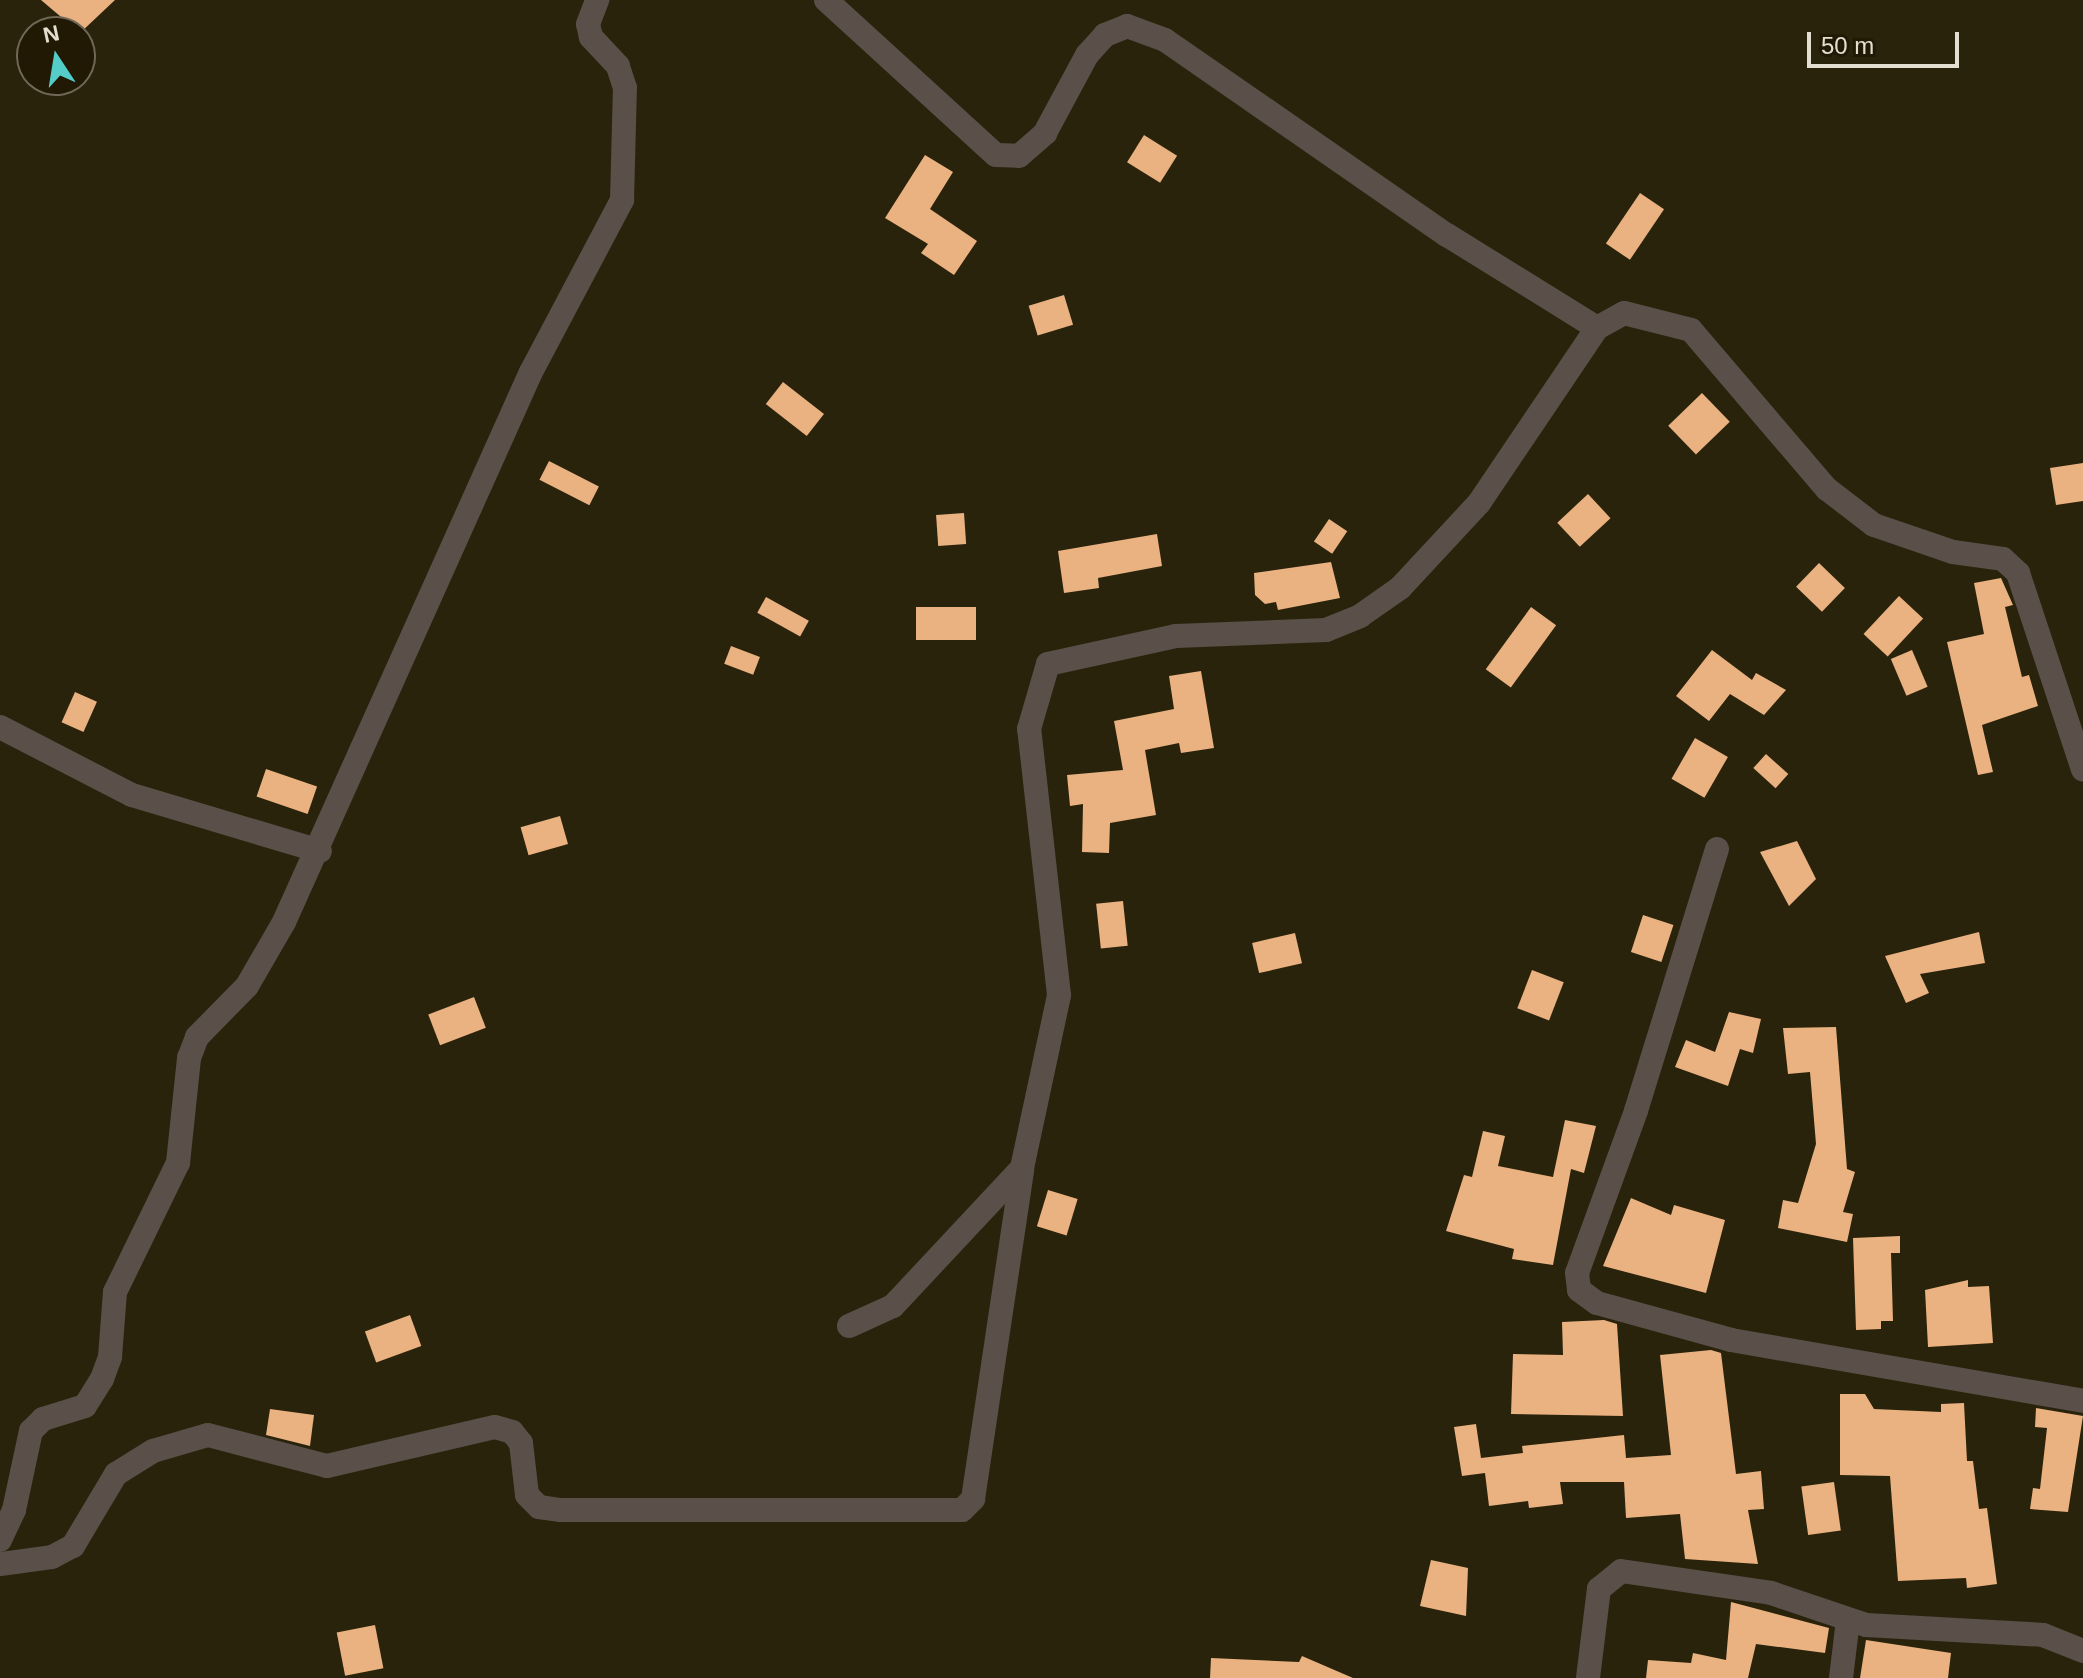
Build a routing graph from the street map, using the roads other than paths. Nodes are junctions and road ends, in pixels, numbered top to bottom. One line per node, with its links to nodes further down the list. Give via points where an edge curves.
1 (597, 0): 7 (street, via 588,24 591,37 618,66 625,88 622,200 531,372)
2 (826, 0): 3 (street, via 996,155 1019,156 1045,133 1087,55 1105,35 1127,26 1165,40 1447,235)
3 (1597, 328): 5 (street, via 1624,313 1691,330 1827,489 1874,525 2011,566 2027,589); 8 (street, via 1479,503 1400,588 1360,616 1326,630 1176,636 1048,664 1029,729 1059,995)
4 (0, 727): 7 (street, via 132,795)
5 (2083, 770)
6 (1717, 849): 10 (street, via 1636,1111 1577,1273 1579,1290 1597,1303 1731,1340)
7 (320, 851): 11 (street, via 247,986 197,1037 189,1058 178,1163 115,1292 102,1379 85,1406 43,1419 31,1431 14,1510)
8 (1022, 1168): 9 (street, via 893,1306); 12 (street, via 973,1499 962,1510 561,1510 539,1507 527,1495 521,1443 495,1427 327,1466 208,1435 153,1451 116,1474 73,1546 52,1557)
9 (849, 1326)
10 (2083, 1401)
11 (0, 1540)
12 (0, 1564)
13 (1848, 1620): 14 (street, via 2043,1635); 15 (street, via 1825,1607 1771,1593 1621,1571 1599,1589); 16 (street)
14 (2083, 1651)
15 (1588, 1678)
16 (1841, 1678)

